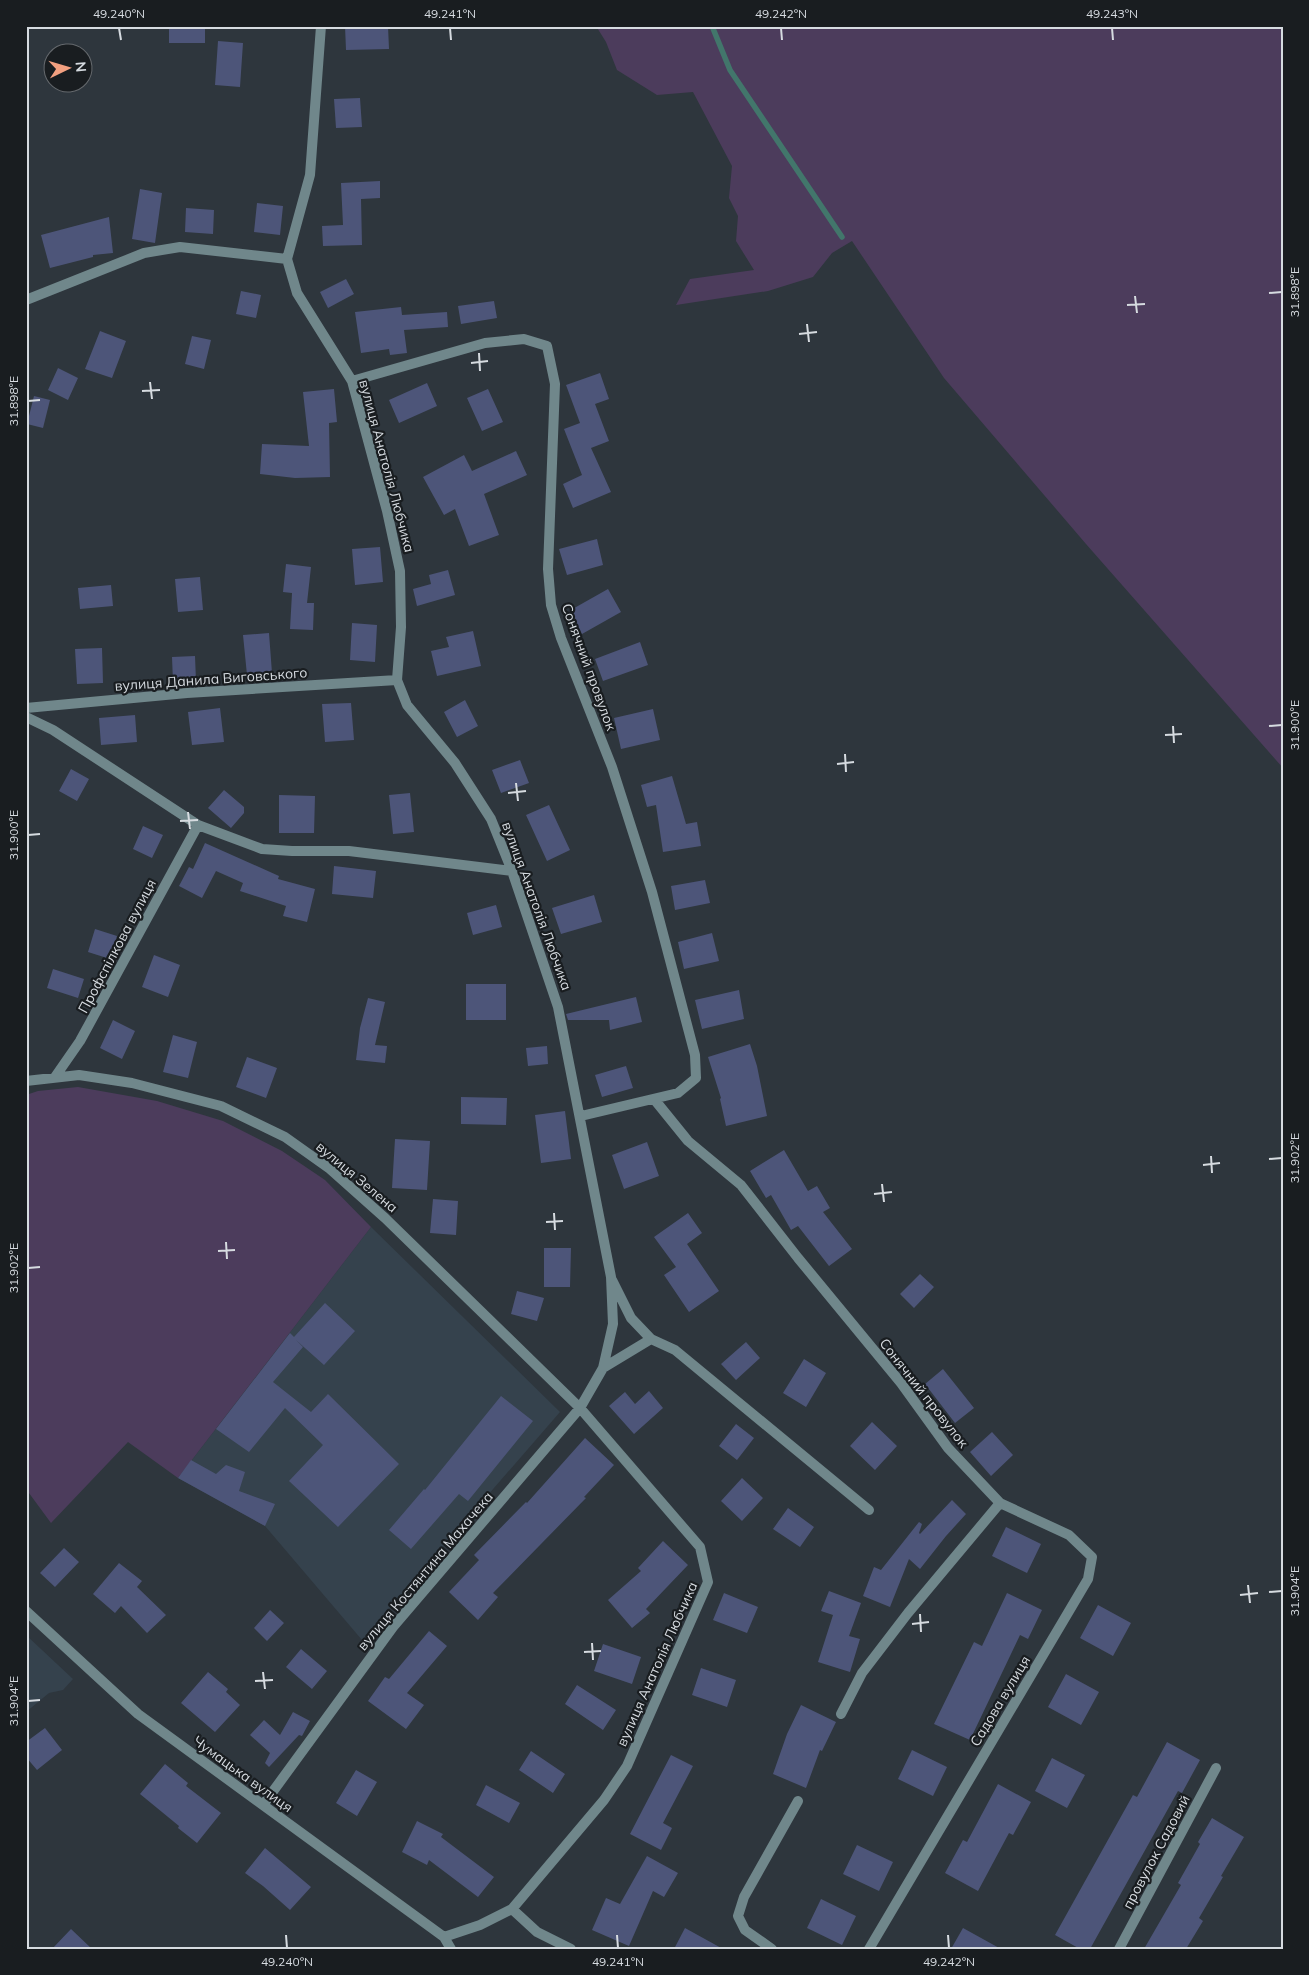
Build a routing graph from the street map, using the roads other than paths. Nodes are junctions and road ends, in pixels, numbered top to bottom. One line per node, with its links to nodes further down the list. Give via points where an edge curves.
1 (321, 26): 2 (street, via 310,175)
2 (287, 259): 3 (street, via 180,247 144,253); 4 (street, вулиця Анатолія Любчика, via 296,293)
3 (26, 300)
4 (352, 381): 5 (street, вулиця Анатолія Любчика, via 400,571); 12 (street, Сонячний провулок, via 485,343 524,339 547,346 555,384 548,569 551,605 612,767 652,892 695,1055 696,1078 678,1094)
5 (398, 680): 6 (street, вулиця Данила Виговського, via 187,693); 9 (street, вулиця Анатолія Любчика, via 407,705 455,764 491,819)
6 (26, 708)
7 (26, 717): 8 (street, via 53,730)
8 (198, 825): 9 (street, via 262,849 349,851); 10 (street, Профспілкова вулиця, via 80,1041)
9 (512, 871): 13 (street, вулиця Анатолія Любчика, via 558,1007)
10 (56, 1077): 11 (street, вулиця Зелена); 17 (street, вулиця Зелена, via 79,1075 132,1084 221,1106 285,1138 330,1169 385,1218)
11 (26, 1081)
12 (654, 1099): 13 (street, Сонячний провулок); 18 (street, Сонячний провулок, via 688,1141 741,1185 901,1383 948,1448)
13 (581, 1116): 14 (street, вулиця Анатолія Любчика)
14 (611, 1277): 15 (street, вулиця Анатолія Любчика, via 631,1318); 16 (street, вулиця Анатолія Любчика, via 613,1324)
15 (651, 1339): 16 (street); 19 (street, вулиця Анатолія Любчика, via 675,1350)
16 (603, 1368): 17 (street, вулиця Анатолія Любчика)
17 (580, 1408): 24 (street, вулиця Костянтина Махачека, via 393,1627); 25 (street, вулиця Анатолія Любчика, via 700,1547 708,1582 627,1766 604,1800)
18 (1000, 1503): 21 (street, via 908,1613 862,1674); 30 (street, Садова вулиця, via 1069,1535 1092,1557 1088,1579)
19 (869, 1510)
20 (26, 1611): 24 (street, Чумацька вулиця, via 138,1714)
21 (841, 1714)
22 (1216, 1768): 31 (street, провулок Садовий)
23 (798, 1801): 29 (street, via 744,1896 738,1916 745,1930)
24 (263, 1805): 26 (street, Чумацька вулиця)
25 (512, 1909): 26 (street, вулиця Анатолія Любчика, via 480,1925); 28 (street, via 537,1932)
26 (444, 1937): 27 (street, Чумацька вулиця)
27 (451, 1949)
28 (571, 1949)
29 (772, 1949)
30 (869, 1949)
31 (1119, 1949)

